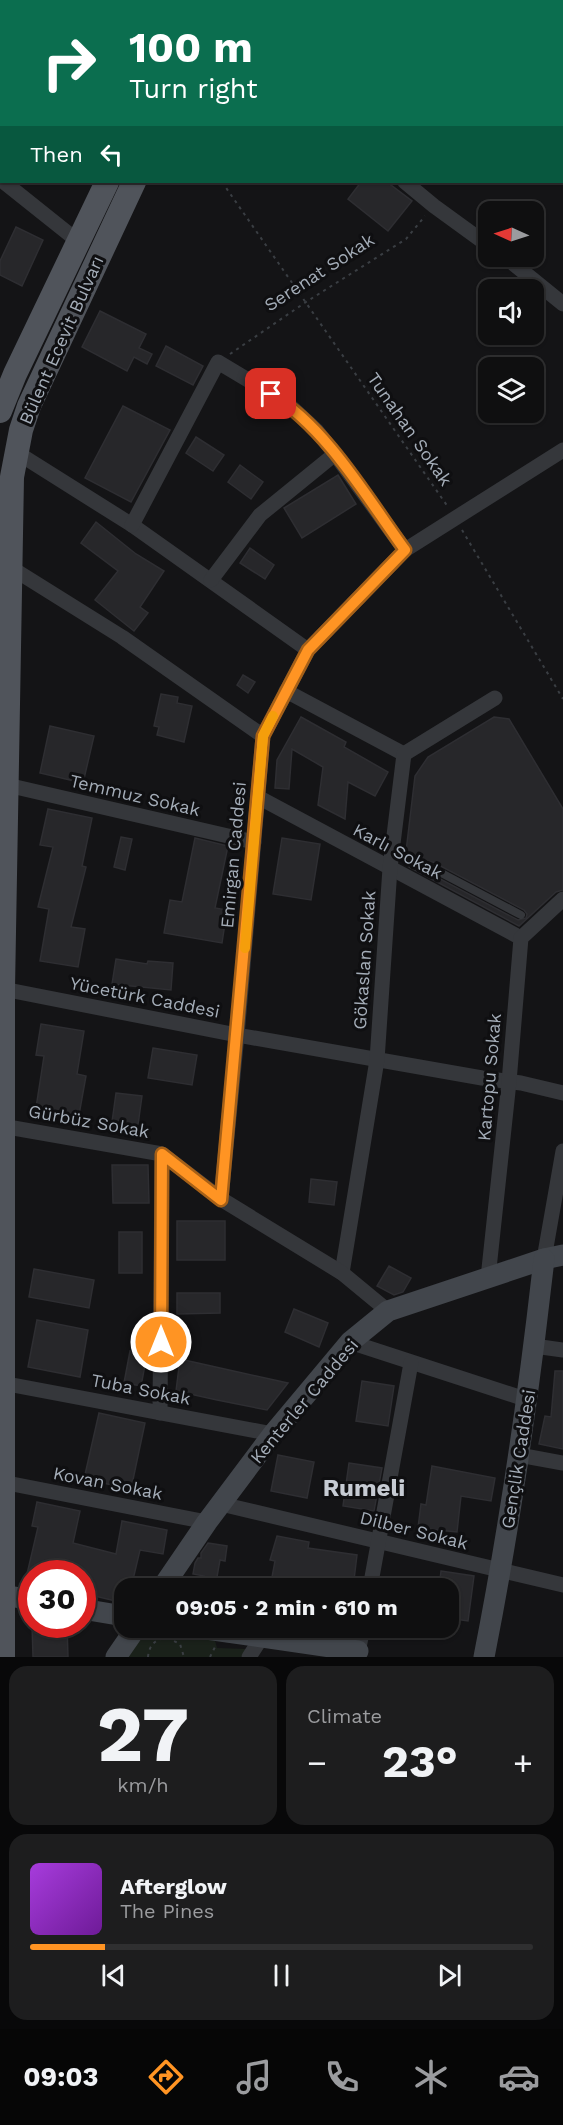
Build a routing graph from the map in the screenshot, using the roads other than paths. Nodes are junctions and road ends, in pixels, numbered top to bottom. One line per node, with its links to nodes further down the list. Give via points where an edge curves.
1 (6, 183): 6 (street)
2 (107, 183): 6 (main road, Bülent Ecevit Bulvarı)
3 (134, 183): 11 (main road, Bülent Ecevit Bulvarı, via 28,406)
4 (406, 183): 5 (street)
5 (478, 238)
6 (79, 242): 9 (main road, Bülent Ecevit Bulvarı)
7 (518, 267): 8 (street)
8 (563, 304)
9 (0, 411)
10 (563, 450): 14 (street, Emirgan Caddesi)
11 (16, 452): 13 (street); 15 (main road, Bülent Ecevit Bulvarı)
12 (335, 454): 13 (street, via 288,404 218,362); 14 (street); 16 (street, via 260,515)
13 (132, 525): 16 (street)
14 (405, 550): 17 (street, Emirgan Caddesi)
15 (10, 567): 20 (street, via 122,637); 22 (main road, Bülent Ecevit Bulvarı)
16 (211, 580): 17 (street)
17 (308, 650): 18 (street, Emirgan Caddesi)
18 (286, 691): 20 (street, Emirgan Caddesi); 21 (street)
19 (495, 698): 21 (street)
20 (263, 736): 23 (street, Emirgan Caddesi)
21 (404, 754): 26 (street, Gökaslan Sokak)
22 (7, 785): 24 (street, Temmuz Sokak); 31 (main road, Bülent Ecevit Bulvarı)
23 (258, 797): 24 (street, Emirgan Caddesi); 26 (street, Karlı Sokak)
24 (254, 842): 32 (street, Emirgan Caddesi)
25 (430, 867): 27 (lane)
26 (390, 868): 27 (street, Karlı Sokak); 33 (street, Gökaslan Sokak)
27 (443, 885): 29 (lane); 30 (street, Karlı Sokak)
28 (563, 899): 30 (street)
29 (521, 915)
30 (521, 938): 34 (street, Kartopu Sokak)
31 (3, 989): 32 (street, Yücetürk Caddesi); 36 (main road, Bülent Ecevit Bulvarı)
32 (237, 1035): 33 (street, Yücetürk Caddesi); 39 (street, Emirgan Caddesi)
33 (377, 1060): 34 (street, Yücetürk Caddesi); 41 (street, Gökaslan Sokak)
34 (509, 1082): 35 (street, Yücetürk Caddesi); 42 (street, Kartopu Sokak)
35 (563, 1093)
36 (2, 1126): 38 (street, Gürbüz Sokak); 48 (main road, Bülent Ecevit Bulvarı)
37 (563, 1151): 40 (street)
38 (162, 1154): 39 (street); 50 (street, Gürbüz Sokak)
39 (221, 1200): 41 (street)
40 (554, 1257): 42 (street, Kenterler Caddesi); 45 (street, Gençlik Caddesi)
41 (342, 1273): 43 (street)
42 (488, 1278): 43 (street, Kenterler Caddesi)
43 (388, 1311): 44 (street, Kenterler Caddesi)
44 (350, 1342): 47 (street); 51 (street, Kenterler Caddesi)
45 (534, 1346): 46 (street); 49 (street, Gençlik Caddesi)
46 (563, 1350)
47 (411, 1363): 49 (street); 57 (street)
48 (2, 1383): 50 (street, Tuba Sokak); 54 (main road, Bülent Ecevit Bulvarı)
49 (528, 1400): 52 (street, Gençlik Caddesi)
50 (160, 1413): 51 (street, Tuba Sokak)
51 (273, 1434): 55 (street, Kenterler Caddesi)
52 (519, 1455): 53 (street); 58 (street, Gençlik Caddesi)
53 (563, 1463)
54 (2, 1482): 56 (street, Kovan Sokak); 62 (main road, Bülent Ecevit Bulvarı)
55 (221, 1504): 56 (street, Kenterler Caddesi); 57 (street, Dilber Sokak)
56 (207, 1522): 59 (street, Kenterler Caddesi)
57 (378, 1542): 58 (street, Dilber Sokak); 60 (street)
58 (501, 1571): 61 (street, Dilber Sokak); 74 (street, Gençlik Caddesi)
59 (169, 1578)
60 (372, 1578)
61 (563, 1585)
62 (3, 1595): 63 (street); 71 (main road, Bülent Ecevit Bulvarı)
63 (18, 1598)
64 (96, 1611): 65 (street)
65 (114, 1614)
66 (129, 1638): 72 (street)
67 (261, 1638): 73 (street)
68 (268, 1638): 70 (street)
69 (361, 1638): 70 (street)
70 (358, 1654)
71 (3, 1657)
72 (116, 1657)
73 (249, 1657)
74 (484, 1657)

